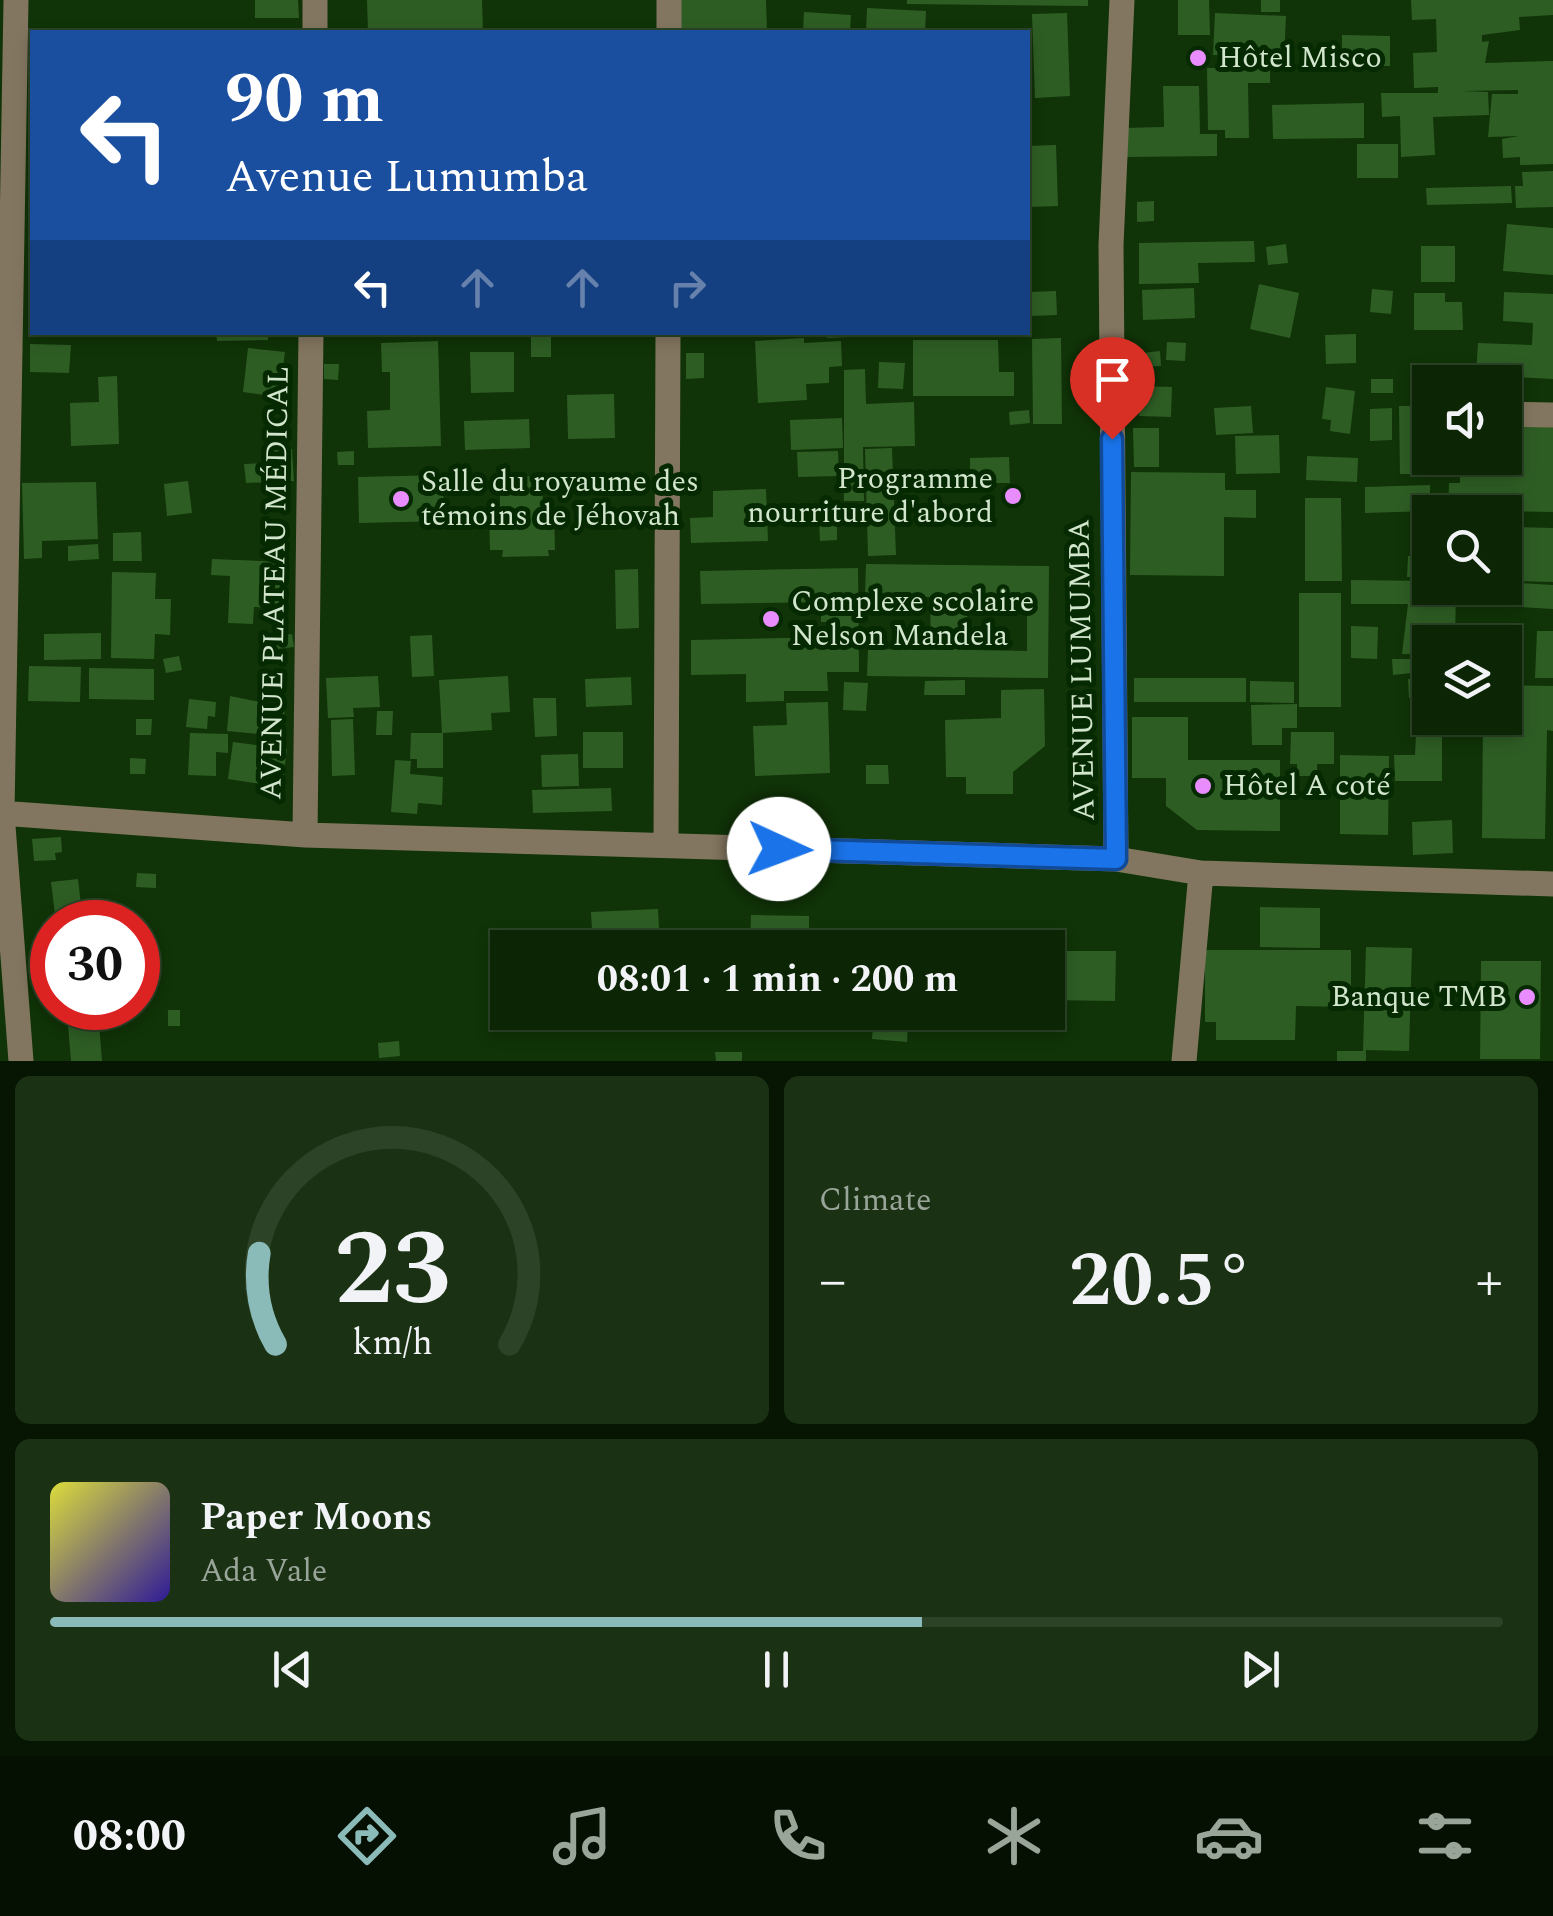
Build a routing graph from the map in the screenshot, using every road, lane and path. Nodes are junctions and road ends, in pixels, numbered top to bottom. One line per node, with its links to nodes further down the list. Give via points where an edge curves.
1 (16, 0): 11 (street)
2 (315, 0): 5 (street)
3 (669, 0): 6 (street)
4 (1122, 0): 14 (street, AVENUE LUMUMBA, via 1111,244)
5 (315, 30)
6 (669, 30)
7 (311, 335): 12 (street, AVENUE PLATEAU MÉDICAL)
8 (668, 335): 13 (street)
9 (1522, 415): 10 (street)
10 (1553, 416)
11 (1, 813): 12 (street); 17 (street)
12 (305, 835): 13 (street)
13 (666, 845): 14 (street)
14 (1116, 859): 15 (street)
15 (1201, 873): 16 (street); 18 (street)
16 (1553, 884)
17 (21, 1061)
18 (1184, 1061)

